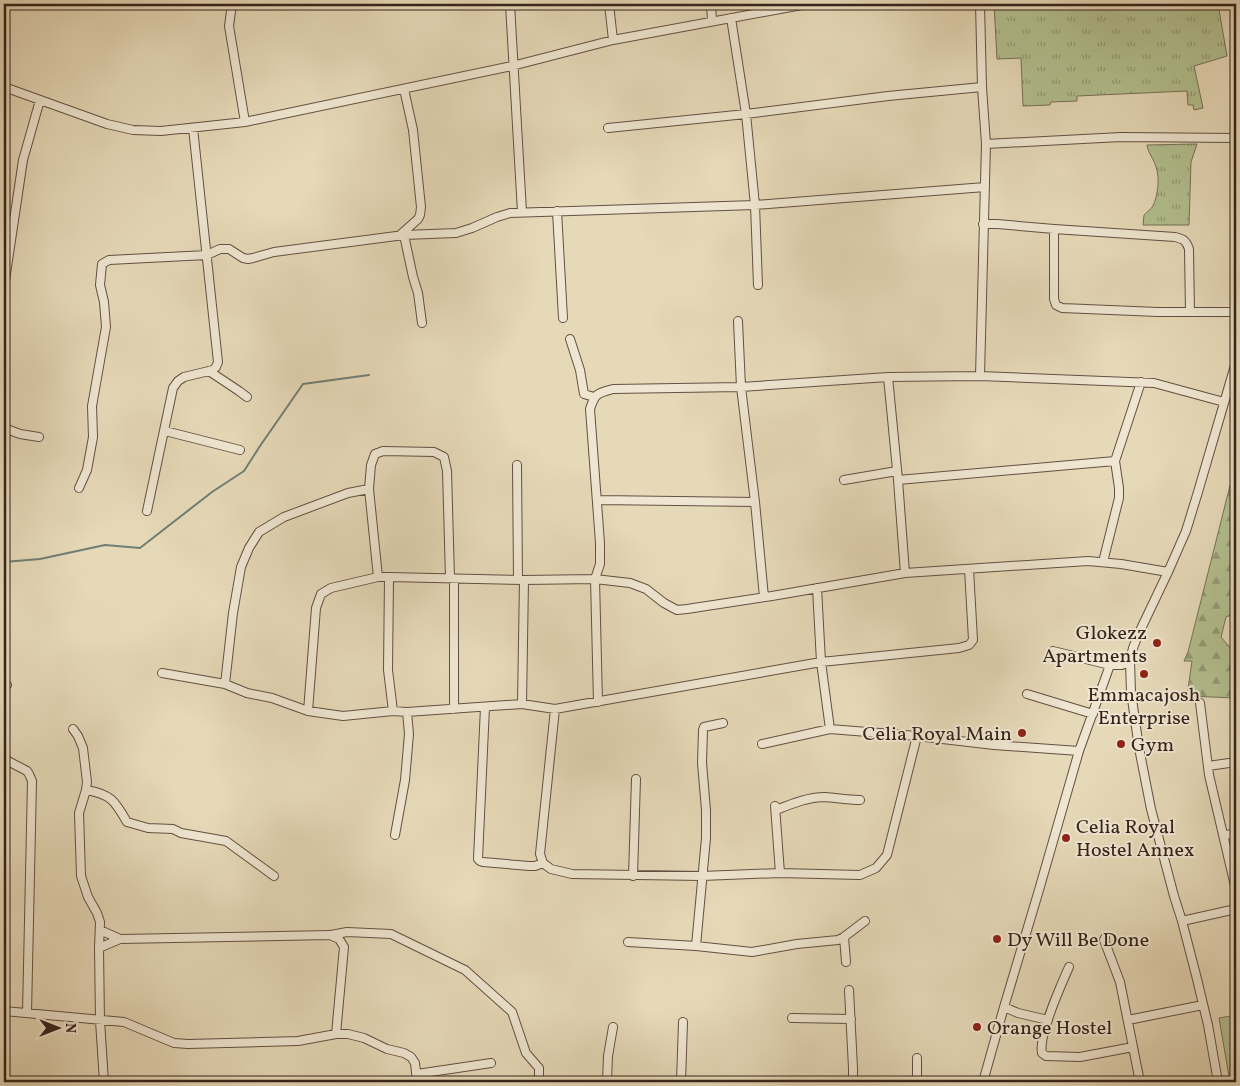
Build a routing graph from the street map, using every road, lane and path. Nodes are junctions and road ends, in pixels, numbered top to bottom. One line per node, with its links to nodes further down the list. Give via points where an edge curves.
1 (232, 4): 16 (street, via 229,26)
2 (510, 4): 10 (street)
3 (609, 4): 9 (street)
4 (710, 4): 8 (street)
5 (807, 4): 7 (street)
6 (980, 4): 12 (street)
7 (731, 18): 8 (street); 15 (street)
8 (712, 21): 9 (street)
9 (613, 40): 10 (street)
10 (512, 66): 13 (street); 24 (street)
11 (4, 86): 14 (street)
12 (982, 87): 15 (street); 20 (street)
13 (404, 89): 16 (street); 27 (street, via 413,130 421,207 418,219)
14 (40, 100): 17 (street, via 133,130); 30 (street, via 23,160)
15 (746, 114): 18 (street); 22 (street)
16 (245, 122): 17 (street)
17 (193, 128): 28 (street)
18 (608, 128)
19 (1236, 138): 20 (street, via 1121,137)
20 (986, 144): 21 (street)
21 (985, 187): 22 (street); 25 (street)
22 (755, 205): 23 (street); 29 (street)
23 (557, 211): 24 (street); 33 (street)
24 (522, 212): 27 (street, via 510,213 456,233)
25 (984, 224): 26 (street); 39 (street)
26 (1054, 229): 31 (street, via 1184,239 1190,261); 31 (street, via 1056,305 1062,308)
27 (402, 236): 28 (street, via 274,252 253,258 243,258 229,249); 35 (street, via 418,293)
28 (207, 255): 38 (street, via 218,362); 56 (street, via 109,260 102,264 100,284 106,327 92,406 93,437 87,470)
29 (758, 285)
30 (4, 287)
31 (1190, 312): 32 (street)
32 (1236, 312)
33 (564, 318)
34 (738, 321): 43 (street)
35 (422, 322)
36 (570, 339): 45 (street, via 584,394)
37 (1236, 362): 42 (street)
38 (209, 371): 44 (street); 48 (street, via 178,381 173,388)
39 (980, 376): 40 (street); 41 (street)
40 (888, 377): 43 (street); 53 (street)
41 (1142, 382): 46 (street, via 1169,386); 51 (street)
42 (1234, 382): 46 (street)
43 (741, 387): 45 (street, via 613,390 600,392); 59 (street)
44 (247, 397)
45 (594, 397): 58 (street, via 590,409)
46 (1224, 402): 63 (street, via 1188,522)
47 (4, 428): 49 (street)
48 (165, 431): 50 (street); 60 (street)
49 (39, 437)
50 (240, 450)
51 (1115, 462): 55 (street); 61 (street, via 1119,498)
52 (517, 464): 69 (street)
53 (897, 471): 54 (street); 55 (street)
54 (844, 480)
55 (898, 480): 64 (street)
56 (79, 488)
57 (369, 489): 65 (street); 67 (street, via 371,465 375,454 382,451 434,452 444,457); 77 (street, via 348,493 284,517 259,532 241,568)
58 (598, 500): 59 (street); 68 (street, via 600,564)
59 (755, 502): 71 (street)
60 (148, 511)
61 (1103, 562): 62 (street); 63 (street)
62 (968, 569): 64 (street); 74 (street, via 973,640 969,646)
63 (1168, 572): 73 (street, via 1138,635)
64 (905, 573): 70 (street)
65 (378, 577): 66 (street); 85 (street, via 331,588 321,594 316,608)
66 (389, 577): 67 (street); 86 (street, via 388,670)
67 (452, 578): 69 (street); 83 (street)
68 (595, 579): 69 (street); 71 (street, via 630,582 646,588 677,610); 79 (street)
69 (521, 580): 81 (street)
70 (817, 588): 71 (street); 74 (street)
71 (764, 597)
72 (1053, 651): 75 (street)
73 (1130, 661): 75 (street); 112 (street, via 1131,692 1151,809)
74 (821, 662): 79 (street); 91 (street)
75 (1110, 665): 88 (street)
76 (162, 673): 77 (street)
77 (225, 684): 85 (street)
78 (1027, 694): 88 (street)
79 (598, 702): 84 (street)
80 (1200, 703): 97 (street)
81 (522, 704): 82 (street); 84 (street)
82 (485, 707): 83 (street); 104 (street, via 478,859 529,866)
83 (454, 709): 87 (street)
84 (555, 709): 104 (street, via 540,854)
85 (308, 711): 86 (street, via 343,716)
86 (393, 711): 87 (street)
87 (407, 712): 102 (street, via 409,734 405,780)
88 (1093, 714): 94 (street)
89 (722, 723): 108 (street, via 703,730 706,838)
90 (73, 729): 99 (street, via 83,748)
91 (830, 729): 92 (street); 93 (street)
92 (917, 736): 94 (street); 105 (street, via 887,855 876,868 860,874)
93 (762, 744)
94 (1079, 751): 125 (street)
95 (4, 760): 127 (street, via 27,771 32,781)
96 (1236, 762): 97 (street)
97 (1208, 766): 103 (street)
98 (636, 779): 107 (street)
99 (86, 790): 106 (street, via 110,798 127,822 226,841); 113 (street, via 79,812 81,876 97,913)
100 (860, 800): 105 (street, via 826,797 775,808)
101 (1236, 834): 103 (street)
102 (395, 835)
103 (1223, 835): 109 (street)
104 (542, 863): 107 (street, via 551,869 572,874)
105 (780, 873): 108 (street)
106 (274, 876)
107 (633, 876): 108 (street)
108 (702, 876): 119 (street)
109 (1236, 890)
110 (1236, 909): 112 (street)
111 (865, 921): 115 (street)
112 (1182, 921): 124 (street)
113 (100, 930): 117 (street); 120 (street)
114 (330, 935): 117 (street); 135 (street, via 340,939 344,947); 141 (street, via 347,932 391,934 465,970 512,1012 526,1053 538,1068)
115 (844, 937): 119 (street, via 752,952); 121 (street)
116 (1105, 938): 131 (street, via 1120,982)
117 (120, 939): 120 (street)
118 (628, 942): 119 (street)
119 (696, 946)
120 (99, 948): 132 (street)
121 (846, 962)
122 (1068, 967): 130 (street)
123 (849, 990): 129 (street)
124 (1204, 1006): 131 (street); 148 (street)
125 (1004, 1007): 130 (street); 146 (street)
126 (4, 1011): 127 (street)
127 (27, 1013): 132 (street)
128 (792, 1018): 129 (street)
129 (851, 1019): 144 (street)
130 (1048, 1020): 136 (street, via 1041,1049 1046,1056 1080,1057)
131 (1128, 1020): 136 (street)
132 (100, 1021): 135 (street, via 124,1022 174,1043 188,1044 298,1041); 140 (street)
133 (683, 1022): 143 (street)
134 (613, 1027): 142 (street)
135 (336, 1034): 139 (street, via 356,1036 387,1049 404,1052 411,1057)
136 (1133, 1047): 147 (street)
137 (917, 1058): 145 (street)
138 (491, 1063): 139 (street)
139 (417, 1078)
140 (104, 1082)
141 (539, 1082)
142 (607, 1082)
143 (681, 1082)
144 (853, 1082)
145 (917, 1082)
146 (983, 1082)
147 (1140, 1082)
148 (1218, 1082)

